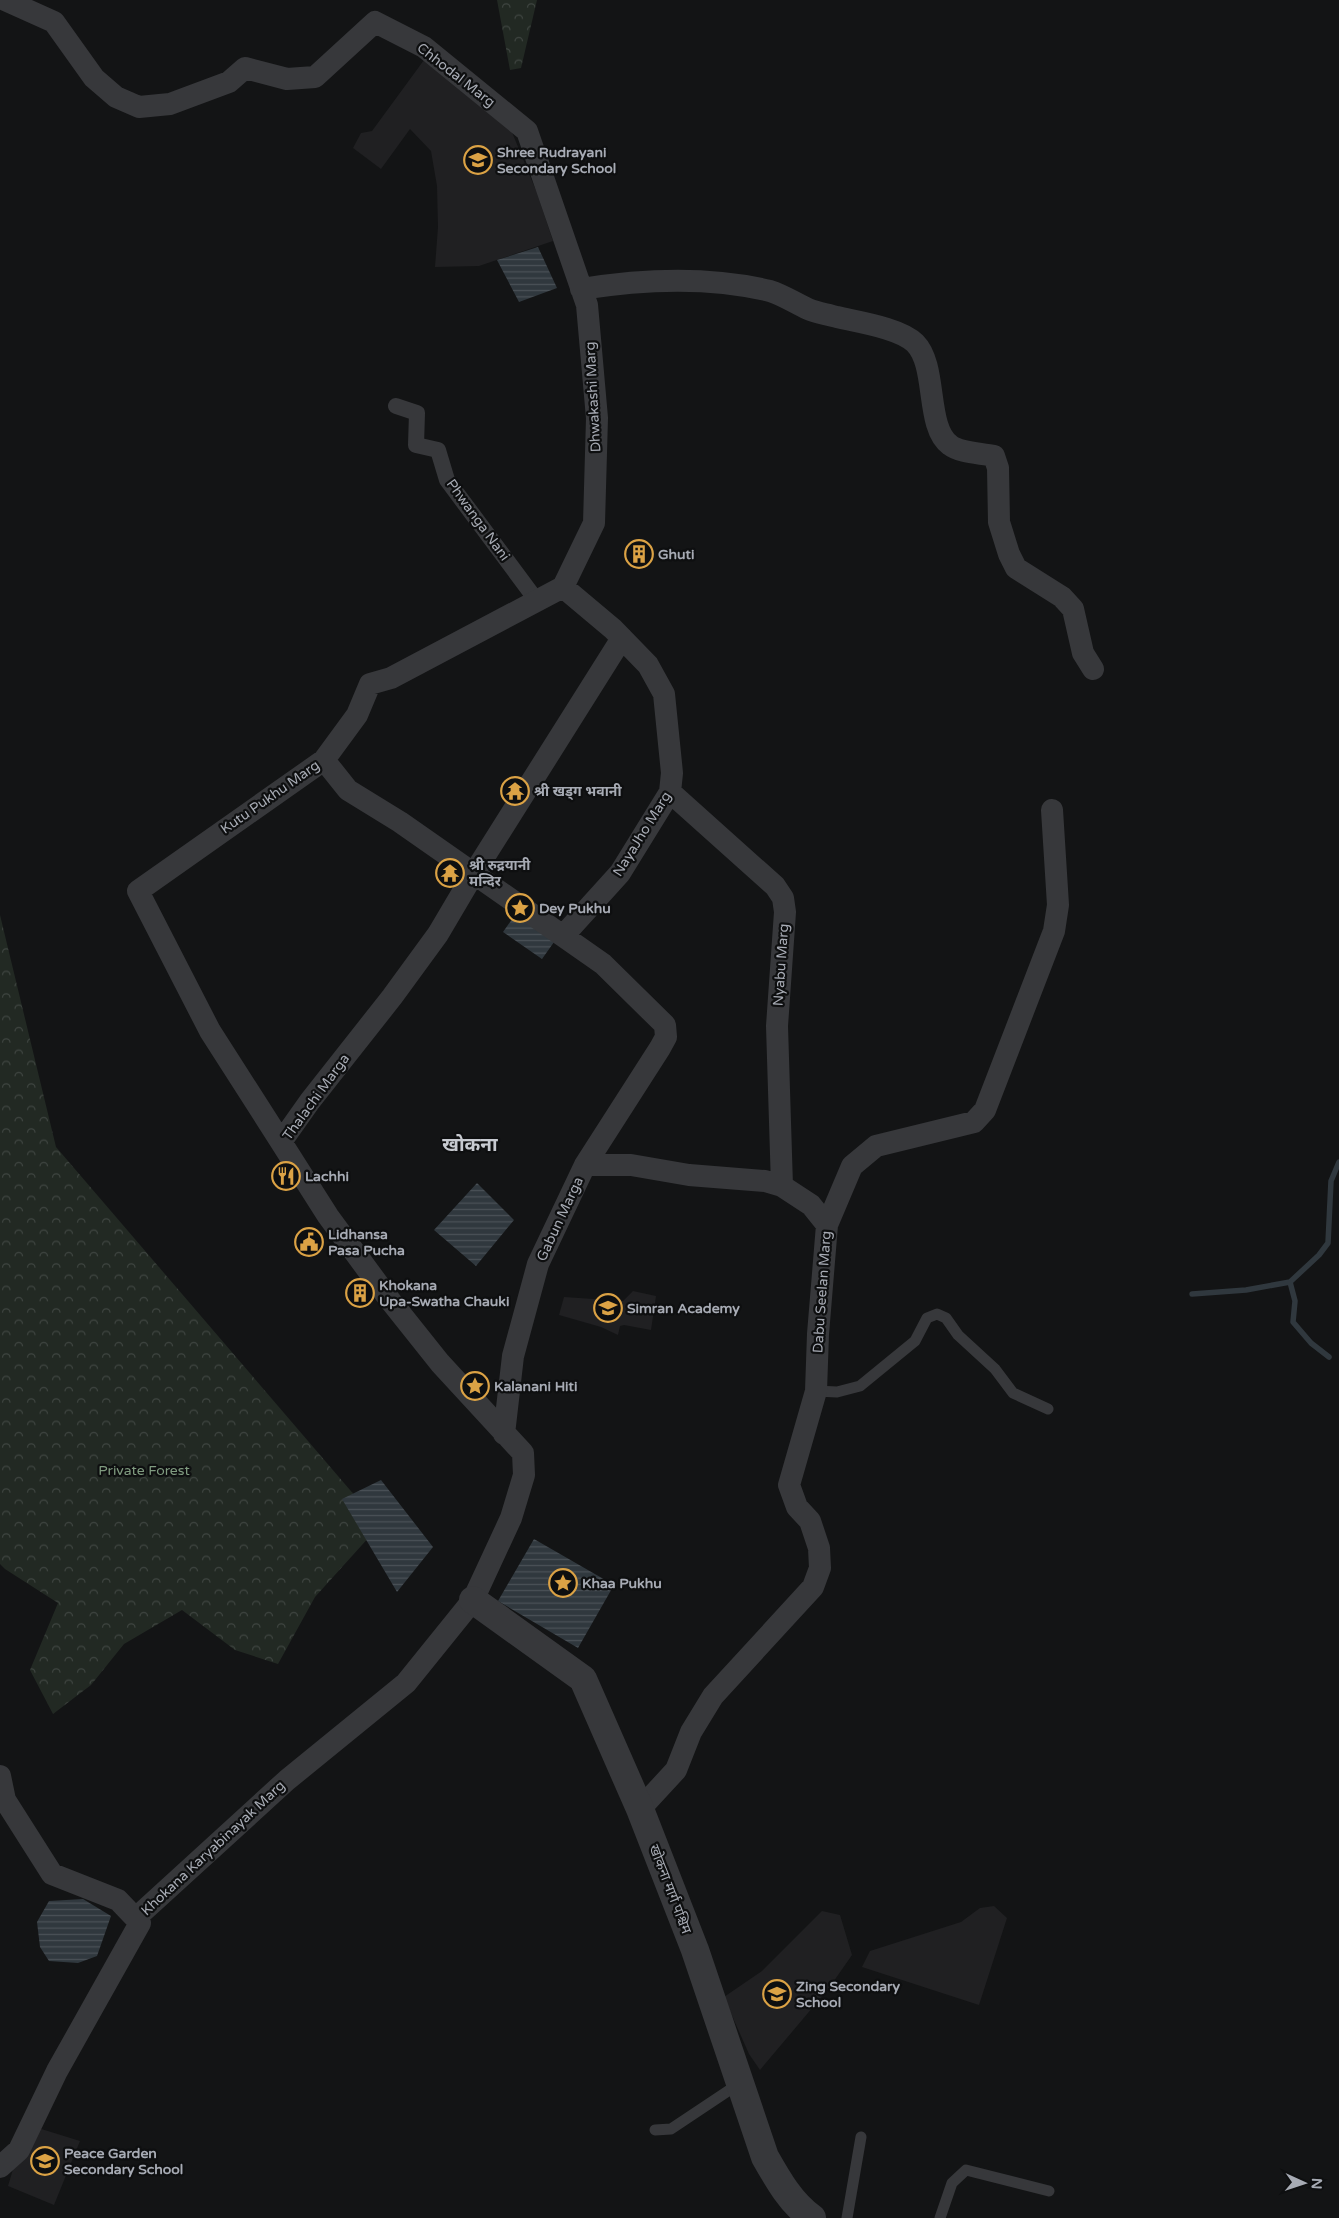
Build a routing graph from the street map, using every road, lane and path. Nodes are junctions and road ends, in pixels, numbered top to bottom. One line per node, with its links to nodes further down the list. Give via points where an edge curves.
1 (5, 0): 2 (street, Chhodal Marg, via 54,22 94,78 116,97 139,107 170,104 228,82 245,68 287,79 315,77 375,22 424,47)
2 (527, 131): 3 (street, Dhwakashi Marg)
3 (581, 289): 5 (street, Dhwakashi Marg, via 587,305 597,418 594,523); 8 (street, via 619,283 704,281 771,292 810,310 896,332 914,341 926,360 943,438 951,446 994,456 998,468 999,522 1009,554 1016,568 1062,597 1073,609 1083,654)
4 (396, 406): 6 (street, Phwanga Nani, via 417,413 416,445 438,450 447,480)
5 (563, 587): 6 (street, Kutu Pukhu Marg); 7 (street)
6 (537, 601): 9 (street, Kutu Pukhu Marg, via 391,678 370,684 357,715)
7 (622, 638): 10 (street, NayaJho Marg, via 648,664 664,694 672,774); 12 (street, Thalachi Marga)
8 (1093, 669)
9 (324, 760): 12 (street, via 348,790); 14 (street, Kutu Pukhu Marg, via 138,891 210,1031)
10 (670, 792): 13 (street, NayaJho Marg, via 620,873); 16 (street, Nyabu Marg, via 775,886 783,898 785,912 777,1026)
11 (1052, 810): 17 (street, Dabu Seelan Marg, via 1058,905 1054,931 985,1110 974,1122 876,1146 852,1166)
12 (474, 873): 13 (street); 14 (street, Thalachi Marga, via 438,934)
13 (563, 936): 15 (street, Gabun Marga, via 603,964 665,1025 666,1037 660,1048)
14 (281, 1142): 20 (street, Thalachi Marga, via 328,1216 389,1298 440,1364)
15 (585, 1165): 16 (street, via 630,1165 765,1181); 20 (street, Gabun Marga, via 538,1264 513,1356)
16 (782, 1186): 17 (street, via 811,1205)
17 (827, 1225): 18 (street, Dabu Seelan Marg)
18 (816, 1391): 19 (lane, via 837,1392 860,1386 915,1342 927,1318 937,1314 946,1318 958,1335 995,1368 1013,1393); 23 (street, Dabu Seelan Marg, via 789,1485 796,1507 810,1521 819,1548 820,1568 813,1587 713,1696 692,1732 676,1770)
19 (1048, 1409)
20 (504, 1434): 21 (street, Thalachi Marga, via 523,1453 524,1475 511,1518)
21 (473, 1600): 23 (street, खोकना मार्ग पश्चिम, via 582,1678); 24 (street, Khokana Karyabinayak Marg, via 406,1683 287,1780 138,1916)
22 (0, 1776): 24 (street, via 5,1800 52,1874 118,1900)
23 (640, 1809): 25 (street, खोकना मार्ग पश्चिम, via 695,1950)
24 (140, 1923): 28 (street, Khokana Karyabinayak Marg, via 57,2071 20,2150)
25 (740, 2083): 26 (lane, via 671,2129); 30 (street, खोकना मार्ग पश्चिम, via 765,2158 800,2210)
26 (655, 2130)
27 (861, 2137): 31 (lane)
28 (0, 2167)
29 (1048, 2191): 32 (lane, via 966,2170 952,2183)
30 (812, 2218)
31 (847, 2218)
32 (940, 2218)

